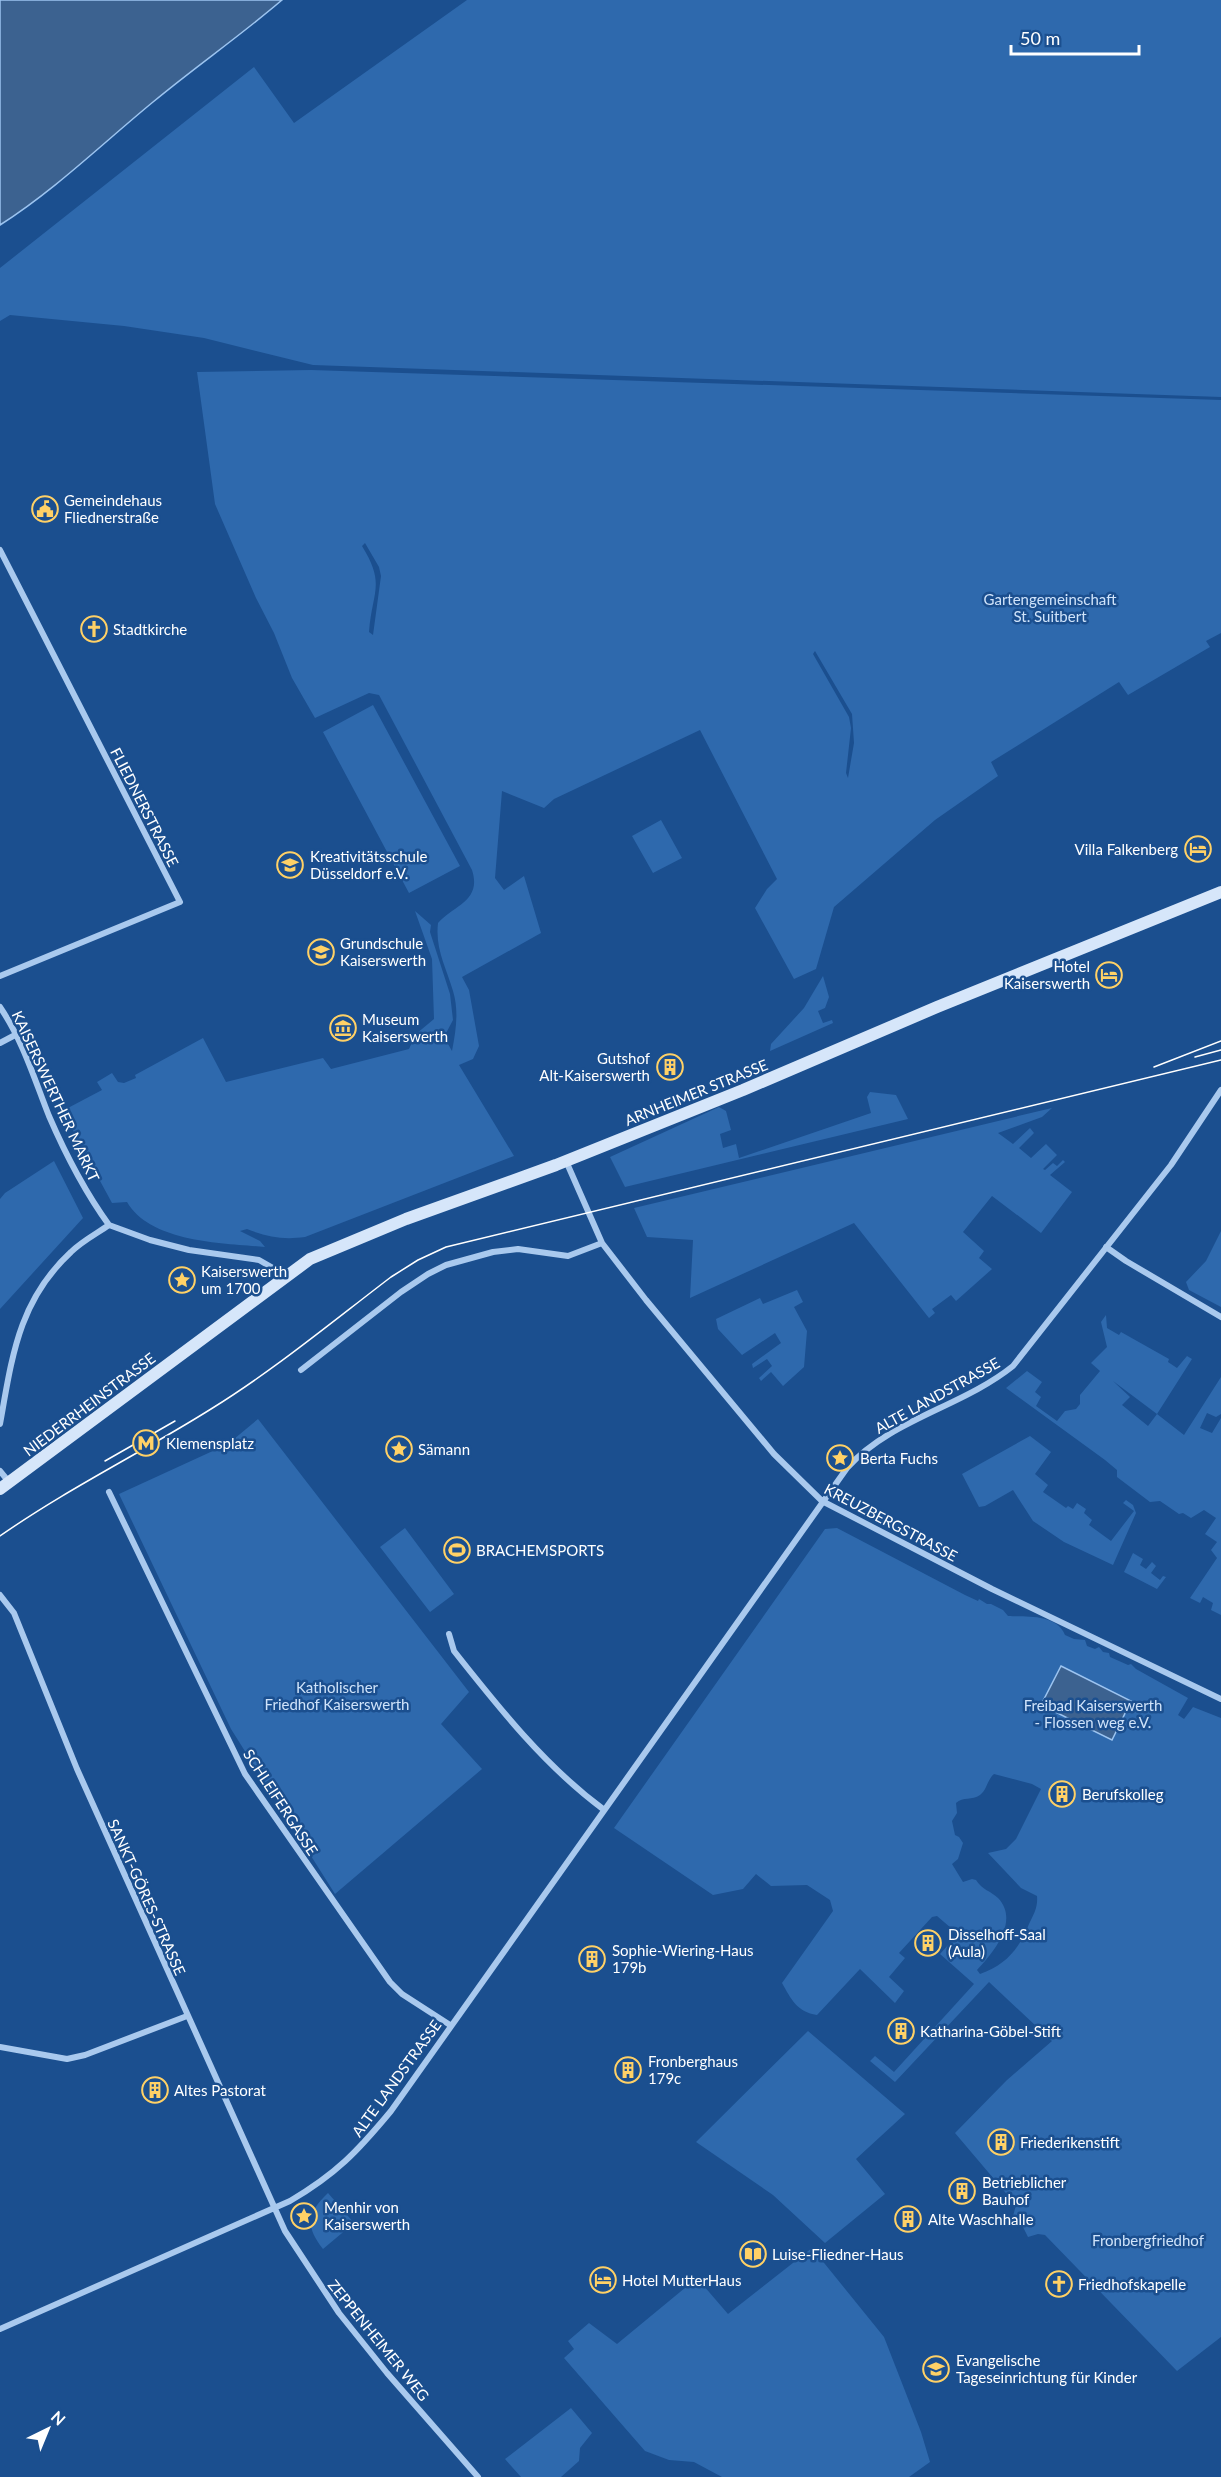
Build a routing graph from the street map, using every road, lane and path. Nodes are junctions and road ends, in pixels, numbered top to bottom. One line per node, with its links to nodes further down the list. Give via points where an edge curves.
1 (0, 550): 3 (street, FLIEDNERSTRASSE, via 180,902)
2 (1221, 892): 8 (main road, ARNHEIMER STRASSE)
3 (0, 976)
4 (0, 1006): 5 (street, KAISERSWERTHER MARKT)
5 (17, 1034): 6 (street); 9 (street, KAISERSWERTHER MARKT, via 50,1116 95,1206)
6 (0, 1043)
7 (1221, 1090): 11 (street, ALTE LANDSTRASSE, via 1171,1165)
8 (565, 1160): 10 (street, KREUZBERGSTRASSE); 12 (main road, ARNHEIMER STRASSE, via 406,1219 310,1259)
9 (109, 1225): 12 (street, via 189,1250 259,1260); 16 (street, via 73,1250 35,1298 13,1349)
10 (602, 1243): 15 (street, via 568,1256 518,1249 446,1265 401,1292); 20 (street, KREUZBERGSTRASSE, via 774,1454)
11 (1106, 1247): 13 (street); 20 (street, ALTE LANDSTRASSE, via 1013,1366 867,1448)
12 (285, 1275): 14 (main road, ARNHEIMER STRASSE)
13 (1221, 1317)
14 (196, 1342): 18 (main road, NIEDERRHEINSTRASSE)
15 (301, 1370)
16 (0, 1424)
17 (0, 1471): 18 (street)
18 (4, 1485)
19 (109, 1491): 26 (street, SCHLEIFERGASSE, via 245,1774 390,1982)
20 (822, 1501): 23 (street, KREUZBERGSTRASSE, via 992,1589); 24 (street, ALTE LANDSTRASSE)
21 (0, 1595): 25 (street, SANKT-GÖRES-STRASSE, via 14,1613 77,1769)
22 (449, 1634): 24 (street, via 453,1651 530,1742)
23 (1221, 1699)
24 (603, 1809): 26 (street, ALTE LANDSTRASSE)
25 (187, 2016): 27 (street, via 67,2059); 28 (street, SANKT-GÖRES-STRASSE)
26 (450, 2025): 28 (street, ALTE LANDSTRASSE, via 391,2111 348,2160 304,2193)
27 (0, 2047)
28 (273, 2209): 29 (street, ALTE LANDSTRASSE); 30 (street, ZEPPENHEIMER WEG, via 339,2313)
29 (0, 2329)
30 (478, 2477)

